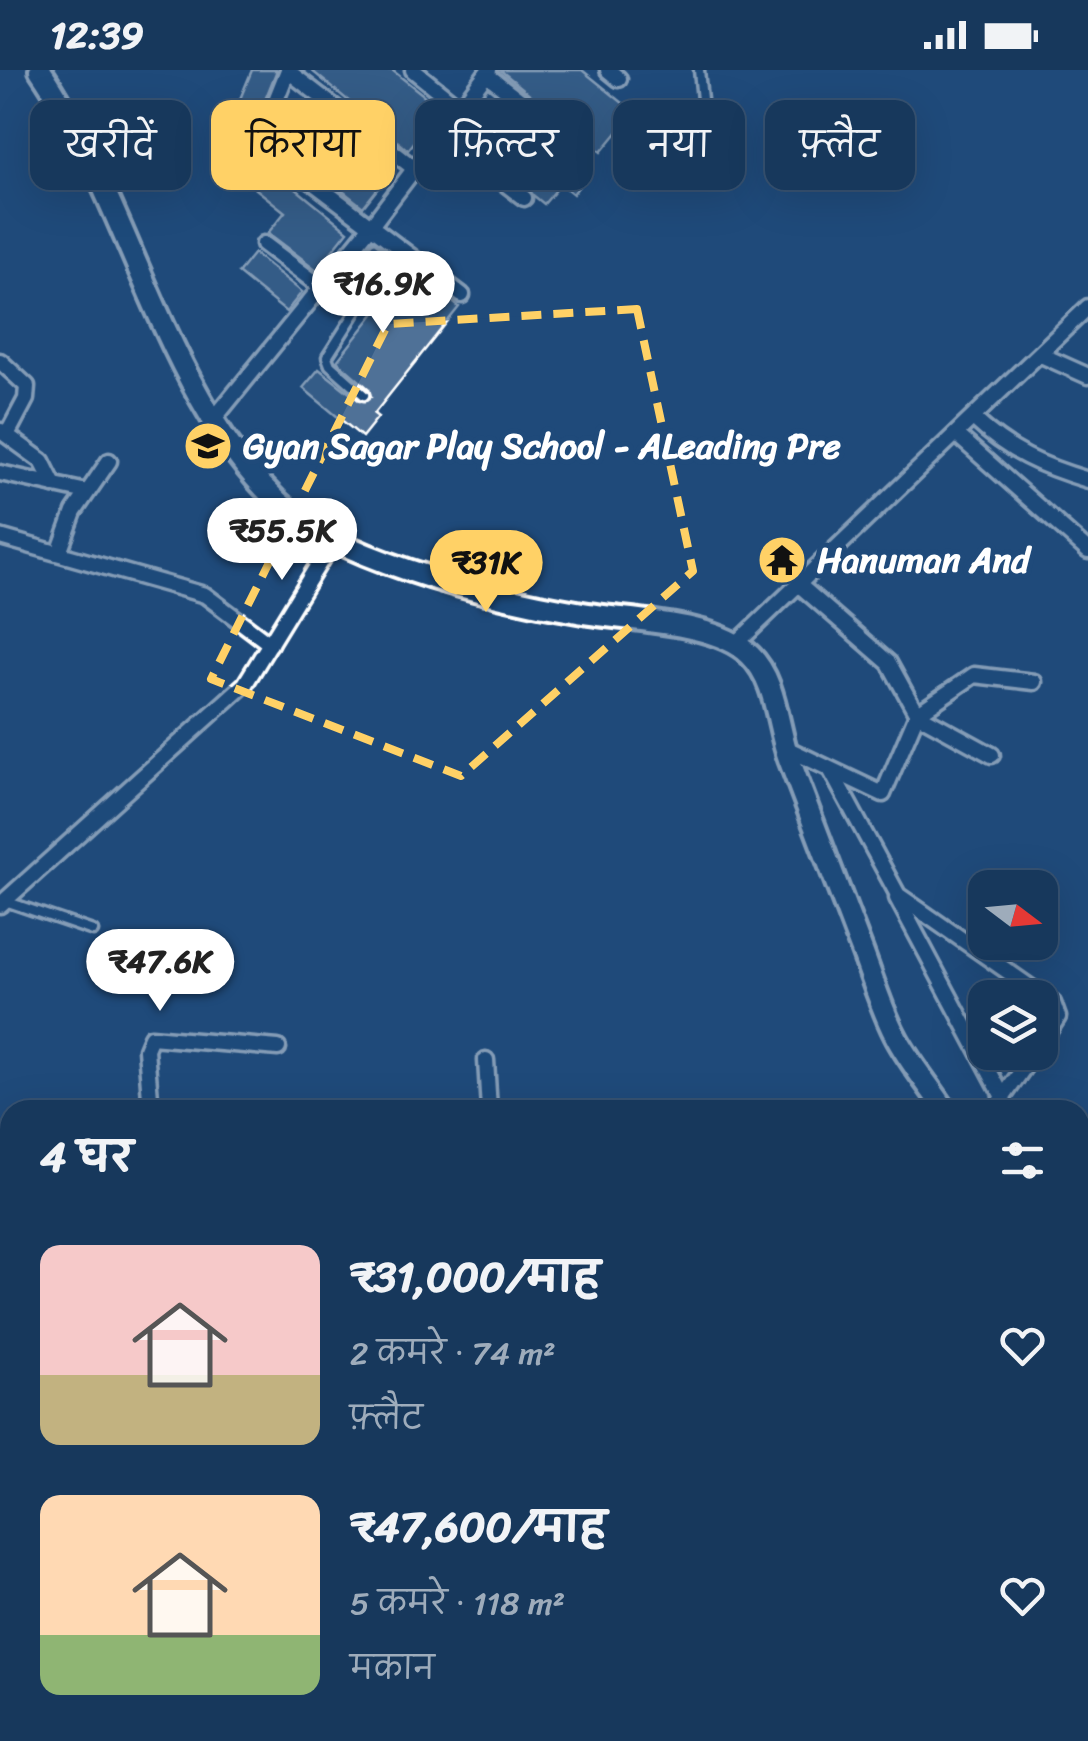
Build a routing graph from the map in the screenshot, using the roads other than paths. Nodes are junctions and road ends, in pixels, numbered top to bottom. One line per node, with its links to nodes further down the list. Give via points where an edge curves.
1 (40, 70): 24 (main road, via 104,187)
2 (288, 70): 10 (street); 14 (street, via 266,120 264,142)
3 (413, 70): 6 (street)
4 (699, 70): 9 (lane)
5 (487, 72): 7 (street); 8 (street)
6 (449, 100)
7 (467, 100)
8 (522, 100)
9 (702, 100)
10 (415, 168)
11 (415, 170): 14 (street)
12 (514, 190): 13 (street)
13 (524, 198)
14 (371, 226): 16 (street); 17 (street)
15 (264, 244): 16 (street)
16 (324, 284): 22 (lane, via 356,310 327,357); 24 (street)
17 (462, 295)
18 (1085, 316): 19 (street)
19 (1040, 354): 21 (street); 23 (street)
20 (0, 360): 25 (street, via 27,386)
21 (1088, 376)
22 (364, 395)
23 (973, 418): 26 (street); 29 (street, via 1034,464)
24 (213, 420): 33 (main road, via 234,454 279,501)
25 (4, 432): 30 (street, via 42,461)
26 (956, 434): 34 (street); 36 (street)
27 (109, 462): 31 (street)
28 (0, 473): 30 (street)
29 (1088, 480)
30 (54, 485): 31 (street)
31 (87, 492): 35 (street)
32 (0, 537): 35 (street)
33 (332, 542): 37 (street); 38 (main road, via 444,579 580,613 691,628)
34 (1088, 551)
35 (59, 553): 37 (street, via 205,595)
36 (798, 584): 38 (street); 40 (street, via 888,664)
37 (270, 644): 45 (street, via 238,690)
38 (736, 644): 41 (main road, via 768,683)
39 (1034, 682): 40 (street, via 974,675)
40 (917, 714): 42 (street); 43 (street, via 883,794)
41 (786, 748): 43 (street); 53 (main road, via 895,1035)
42 (992, 755)
43 (831, 771): 44 (street)
44 (892, 888): 47 (street); 54 (street)
45 (2, 903): 46 (lane)
46 (93, 931)
47 (1021, 980)
48 (278, 1048): 51 (street, via 151,1037 146,1049)
49 (486, 1060): 52 (street)
50 (1023, 1070): 55 (street)
51 (151, 1100)
52 (488, 1100)
53 (938, 1100)
54 (997, 1100)
55 (1002, 1100)

